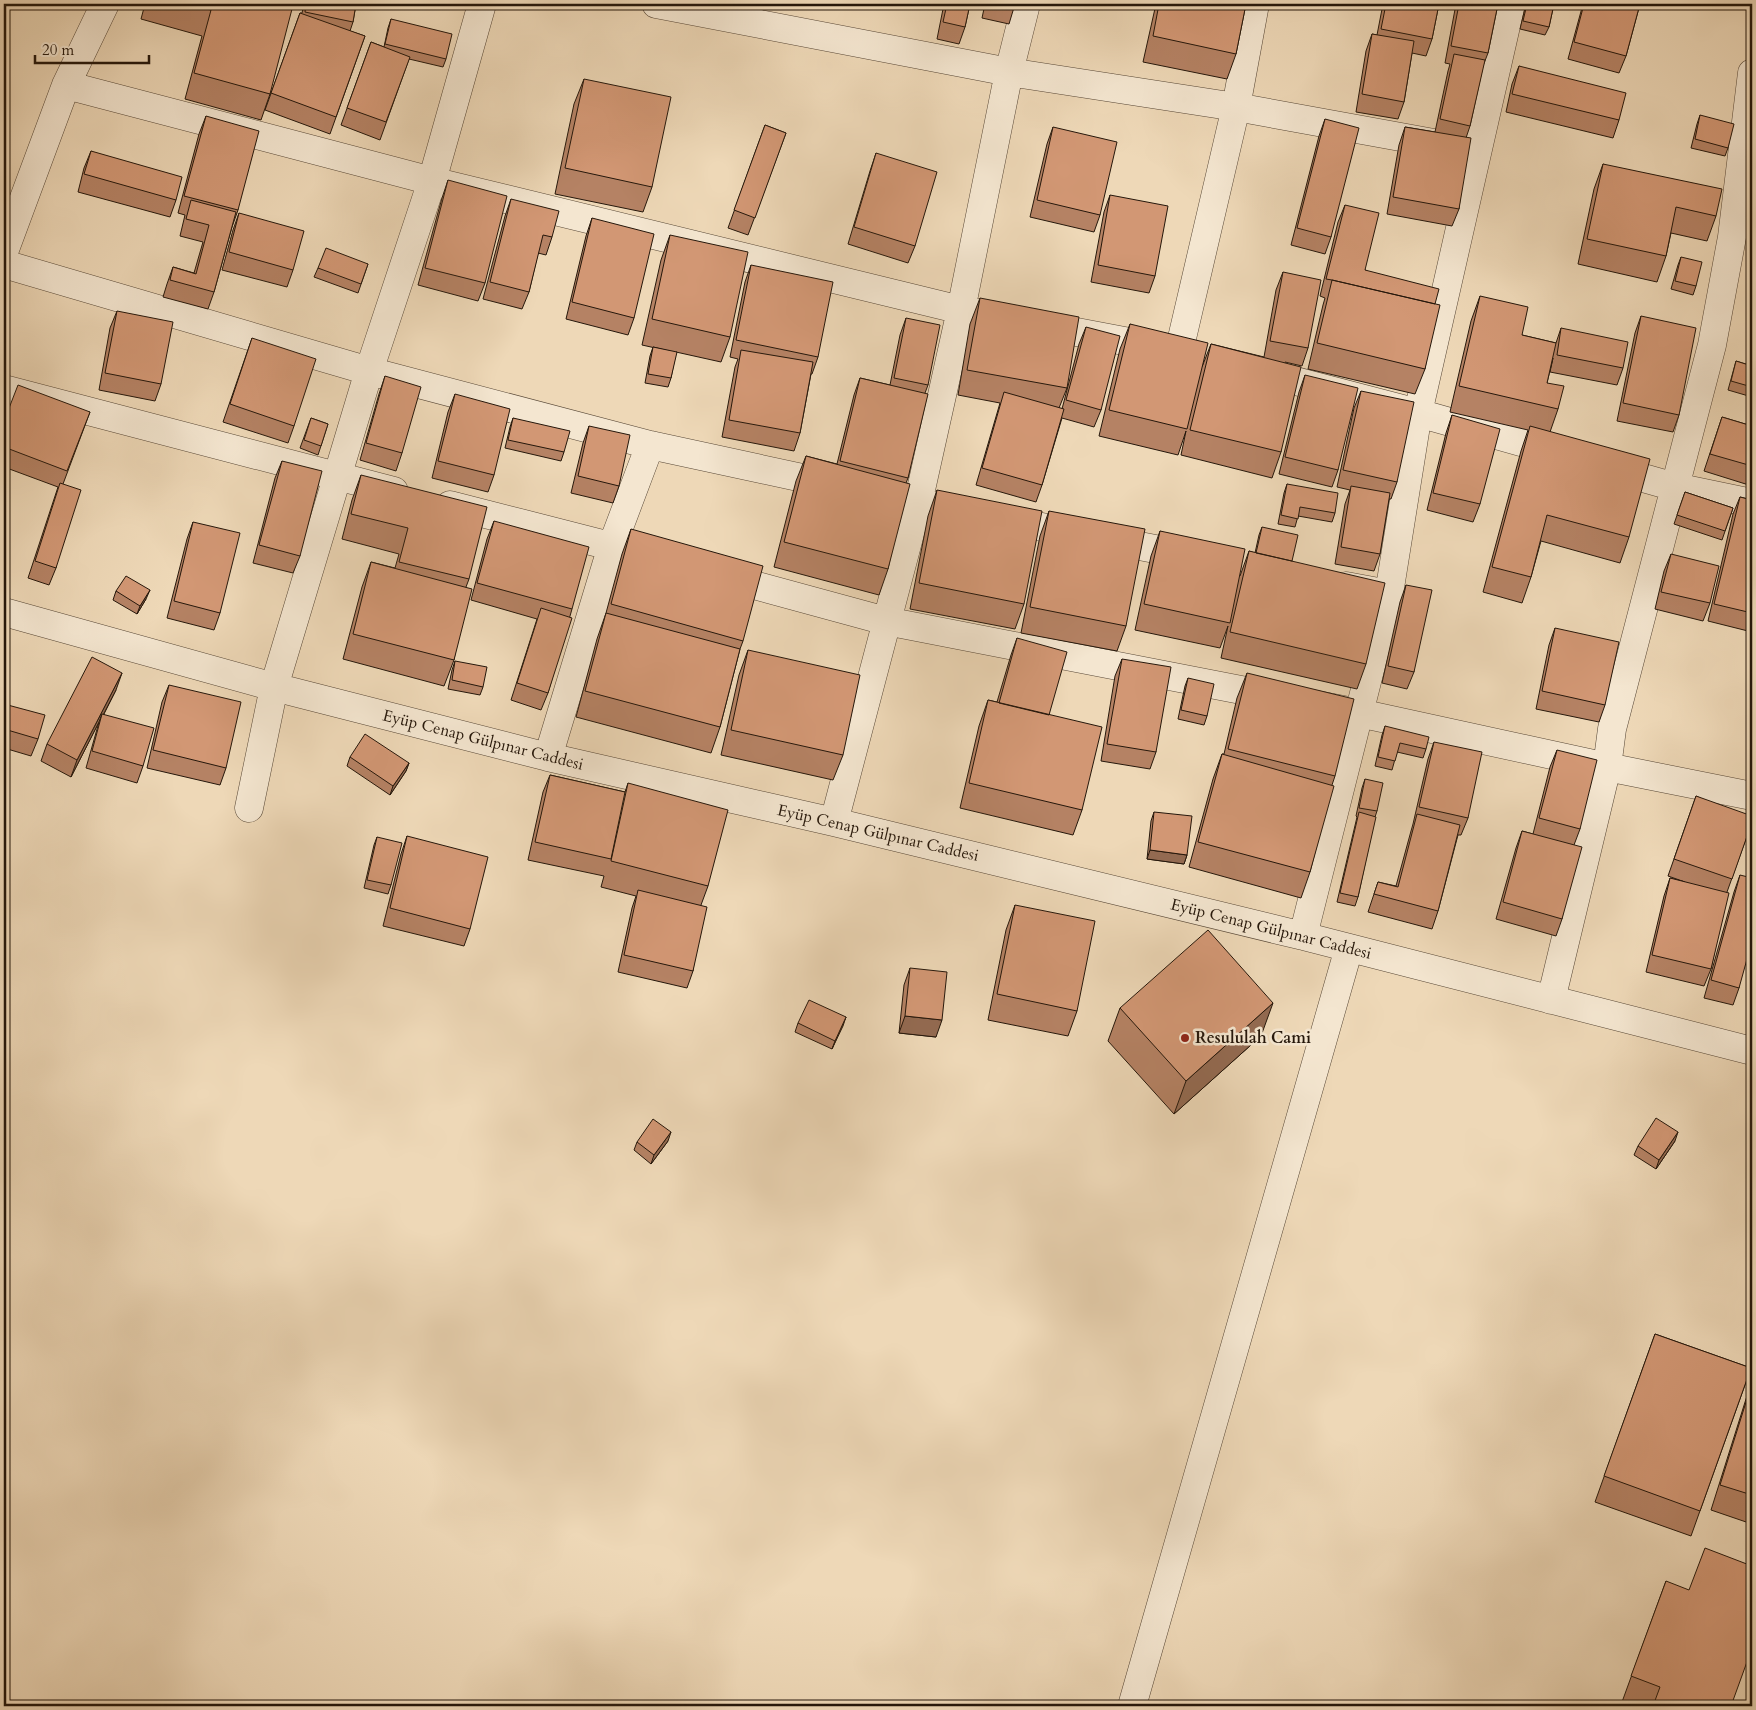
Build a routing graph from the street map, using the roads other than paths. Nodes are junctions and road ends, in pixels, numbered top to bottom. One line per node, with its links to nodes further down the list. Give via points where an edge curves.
1 (105, 4): 9 (street)
2 (482, 4): 12 (street)
3 (656, 4): 7 (street)
4 (1026, 4): 7 (street)
5 (1255, 4): 10 (street)
6 (1511, 4): 11 (street)
7 (1009, 72): 10 (street); 15 (street)
8 (1752, 73): 22 (street, via 1732,236 1715,327)
9 (66, 84): 12 (street); 13 (street)
10 (1236, 107): 11 (street); 15 (street, via 1189,353)
11 (1479, 151): 19 (street)
12 (432, 181): 15 (street); 17 (street)
13 (4, 252)
14 (4, 264): 17 (street)
15 (961, 310): 23 (street)
16 (1237, 366): 19 (street)
17 (369, 371): 20 (street); 21 (street)
18 (4, 389): 21 (street)
19 (1418, 413): 22 (street); 28 (street)
20 (650, 445): 23 (street); 25 (street)
21 (337, 477): 25 (street); 31 (street)
22 (1675, 487): 24 (street); 34 (street, via 1612,729)
23 (918, 503): 26 (street); 30 (street)
24 (1752, 503)
25 (612, 546): 30 (street); 33 (street)
26 (1212, 560)
27 (1320, 581): 28 (street)
28 (1388, 594): 32 (street)
29 (4, 612): 31 (street, Eyüp Cenap Gülpınar Caddesi)
30 (886, 621): 32 (street); 37 (street)
31 (274, 687): 33 (street, Eyüp Cenap Gülpınar Caddesi); 36 (street)
32 (1359, 713): 34 (street); 38 (street)
33 (548, 757): 37 (street, Eyüp Cenap Gülpınar Caddesi)
34 (1607, 767): 35 (street); 40 (street)
35 (1752, 796)
36 (249, 808)
37 (834, 822): 38 (street, Eyüp Cenap Gülpınar Caddesi)
38 (1303, 936): 39 (street, Eyüp Cenap Gülpınar Caddesi)
39 (1349, 948): 40 (street, Eyüp Cenap Gülpınar Caddesi); 42 (street)
40 (1552, 1000): 41 (street, Eyüp Cenap Gülpınar Caddesi)
41 (1752, 1052)
42 (1132, 1706)

